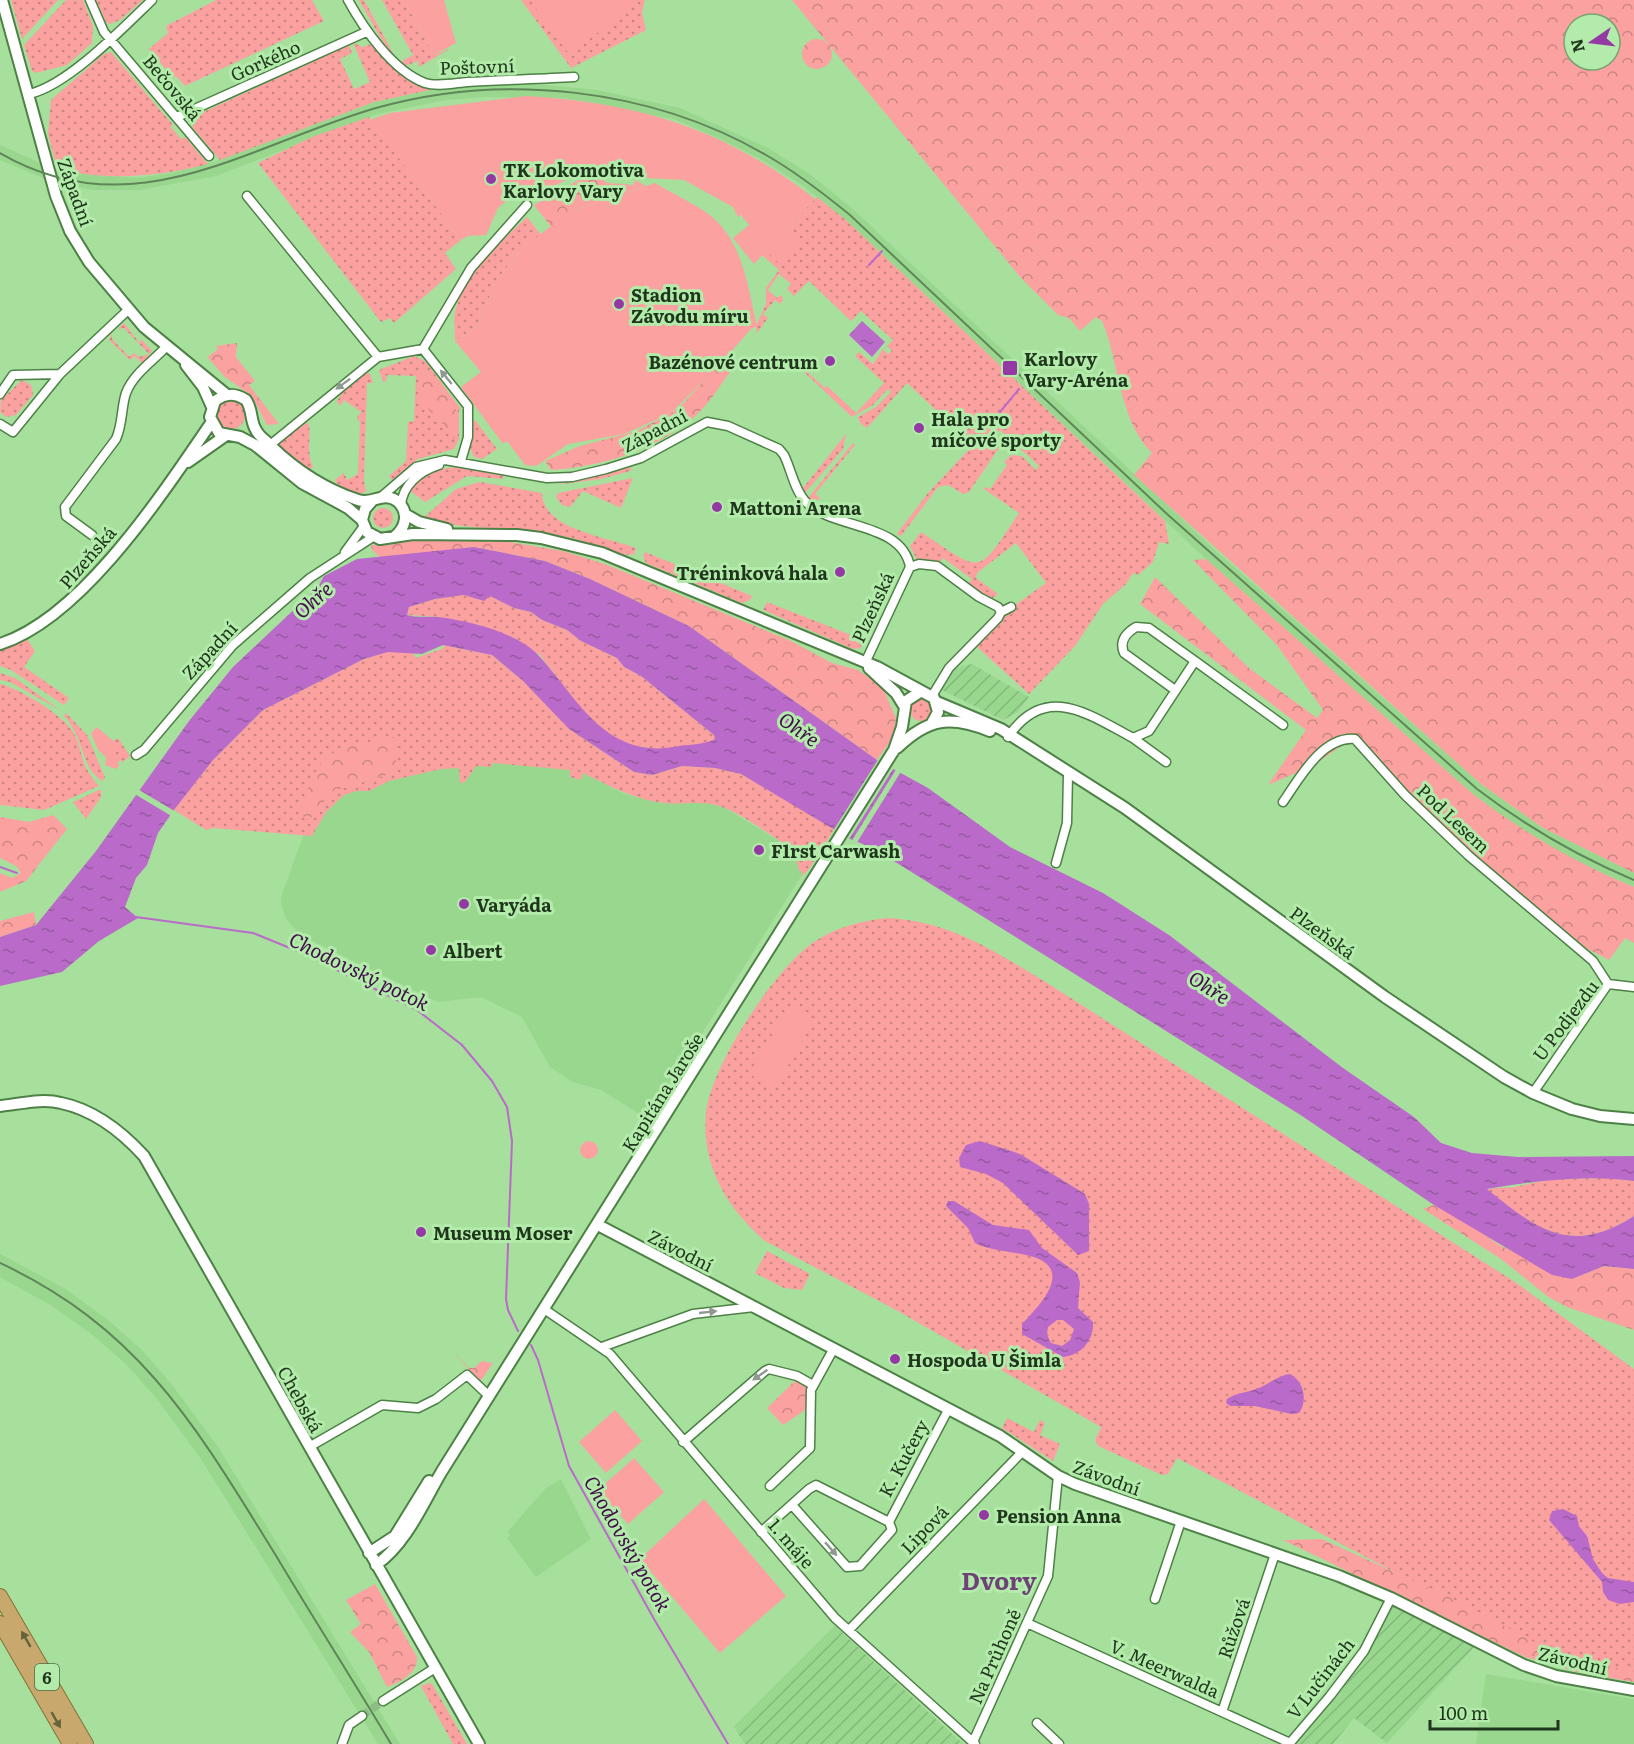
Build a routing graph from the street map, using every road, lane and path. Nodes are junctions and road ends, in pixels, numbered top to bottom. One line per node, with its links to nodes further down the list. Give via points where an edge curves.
1 (2, 0): 8 (street, Západní)
2 (90, 0): 6 (street, Bečovská)
3 (152, 0): 6 (street)
4 (348, 0): 5 (street, Poštovní)
5 (366, 32): 7 (street, Poštovní, via 396,65 428,84); 9 (street, Gorkého)
6 (111, 39): 8 (street, via 51,86); 9 (street, Bečovská)
7 (574, 77)
8 (28, 94): 13 (street, Západní, via 56,196 70,231)
9 (177, 117): 10 (street, Bečovská)
10 (208, 156)
11 (247, 196): 16 (street)
12 (526, 205): 15 (street, via 471,268)
13 (128, 310): 14 (street, Západní); 18 (street)
14 (166, 347): 17 (street, Západní); 33 (street, via 131,382 117,439 65,507 66,516)
15 (423, 349): 16 (street); 27 (street, one-way to 15, via 468,437 468,406)
16 (378, 357): 26 (street, one-way to 26)
17 (182, 360): 20 (street, Západní); 21 (street, Západní, via 203,387)
18 (60, 374): 19 (street, via 13,375); 24 (street, via 14,432)
19 (0, 394)
20 (227, 395): 21 (street); 22 (street, Západní, via 246,400)
21 (212, 407): 23 (street)
22 (252, 419): 25 (street, via 245,431); 26 (street, Západní, via 257,433)
23 (211, 423): 25 (street); 28 (street, Plzeňská)
24 (0, 424)
25 (230, 436): 28 (street, Plzeňská); 31 (street, via 255,445 302,483 348,508)
26 (270, 445): 29 (street, Západní, via 317,482 361,502)
27 (460, 461): 29 (street, Západní, via 423,464); 30 (street, Západní, via 437,465 419,474 405,491); 37 (street, Západní, via 548,478 572,477 641,458 702,423 717,422 779,449 808,504 897,543 908,557)
28 (181, 468): 40 (street, Plzeňská, via 73,600 41,625)
29 (376, 499): 30 (street, Západní, via 394,500); 31 (street, Západní, via 364,508)
30 (403, 510): 32 (street, Západní, via 428,525); 35 (street, Západní, via 404,526)
31 (363, 523): 34 (street); 36 (street, Západní)
32 (479, 534): 35 (street, Západní); 42 (street, Západní, via 541,538 602,553)
33 (92, 535)
34 (373, 537): 35 (street, Západní); 36 (street, Západní)
35 (394, 537)
36 (343, 555): 52 (street, Západní, via 310,578 233,645)
37 (910, 567): 39 (street, Plzeňská, via 937,566); 42 (street, Plzeňská)
38 (1011, 607): 39 (street)
39 (1000, 612): 45 (street, via 949,668)
40 (0, 645)
41 (1196, 661): 43 (street); 43 (street, via 1149,628 1136,627 1124,637 1124,653); 48 (street)
42 (865, 663): 44 (street, Západní); 46 (street, Západní, via 896,693)
43 (1175, 690): 50 (street, via 1149,731)
44 (920, 692): 45 (street); 46 (street, via 909,697)
45 (934, 699): 47 (street, via 938,714); 49 (street, Plzeňská, via 1001,729)
46 (904, 709): 47 (street, via 910,723); 51 (street, Kapitána Jaroše)
47 (927, 725): 49 (street, Plzeňská, via 959,721); 51 (street, Kapitána Jaroše)
48 (1283, 725)
49 (1008, 736): 50 (street, via 1025,715 1043,707 1061,706 1089,714); 54 (street, Plzeňská)
50 (1133, 738): 53 (street)
51 (894, 750): 62 (street, Kapitána Jaroše)
52 (136, 755)
53 (1166, 762)
54 (1068, 774): 56 (street, via 1067,824); 59 (street, Plzeňská, via 1125,808 1385,997)
55 (1283, 802): 57 (street, Pod Lesem, via 1312,760 1338,742 1355,739 1405,795 1469,856 1593,961)
56 (1056, 863)
57 (1608, 984): 58 (street, U Podjezdu); 59 (street, U Podjezdu)
58 (1634, 987)
59 (1533, 1093): 61 (street, Plzeňská, via 1572,1109)
60 (0, 1106): 71 (street, Chebská, via 62,1103 105,1121 144,1156)
61 (1634, 1119)
62 (598, 1225): 63 (street, Závodní); 64 (street, Kapitána Jaroše)
63 (756, 1307): 65 (street, one-way to 63, via 693,1314); 66 (street, Závodní)
64 (544, 1309): 65 (street, 1. máje); 68 (street, Kapitána Jaroše)
65 (602, 1347): 70 (street, 1. máje)
66 (834, 1348): 67 (street); 69 (street, Závodní)
67 (813, 1384): 70 (street, one-way to 70, via 769,1369); 75 (street, via 810,1448)
68 (489, 1396): 71 (street, via 467,1375 418,1408 382,1405); 72 (street, Kapitána Jaroše)
69 (948, 1410): 73 (street, Závodní); 78 (street, K. Kučery)
70 (683, 1442): 79 (street, 1. máje)
71 (309, 1447): 80 (street, Chebská)
72 (455, 1450): 80 (street, Kapitána Jaroše, via 417,1499 395,1536); 82 (street, Kapitána Jaroše, via 403,1538 391,1555)
73 (1023, 1451): 74 (street, Závodní); 88 (street, Lipová)
74 (1058, 1476): 77 (street, Závodní); 87 (street, Na Průhoně, via 1048,1576)
75 (770, 1486)
76 (792, 1505): 78 (street, K. Kučery, via 816,1485); 78 (street, K. Kučery, one-way to 78, via 853,1569 889,1535); 79 (street, K. Kučery)
77 (1181, 1521): 81 (street, Závodní); 85 (street)
78 (889, 1522)
79 (760, 1532): 88 (street, 1. máje)
80 (369, 1553): 82 (street, Chebská)
81 (1275, 1554): 84 (street, Závodní); 92 (street, Růžová)
82 (376, 1565): 89 (street, Chebská)
83 (0, 1596): 98 (highway, 6, one-way to 83)
84 (1391, 1598): 90 (street, Závodní, via 1524,1665 1556,1676); 96 (street, V Lučinách, via 1364,1651)
85 (1155, 1599)
86 (0, 1623): 97 (highway, 6, one-way to 97)
87 (1027, 1623): 92 (street, V. Meerwalda); 95 (street, Na Průhoně)
88 (849, 1630): 95 (street, 1. máje)
89 (435, 1668): 91 (street); 100 (street, Chebská)
90 (1634, 1690)
91 (383, 1701)
92 (1222, 1712): 96 (street, V. Meerwalda)
93 (362, 1716): 99 (street, via 349,1725)
94 (1037, 1723): 101 (street)
95 (974, 1743)
96 (1289, 1743)
97 (70, 1744)
98 (86, 1744)
99 (342, 1744)
100 (479, 1744)
101 (1059, 1744)

